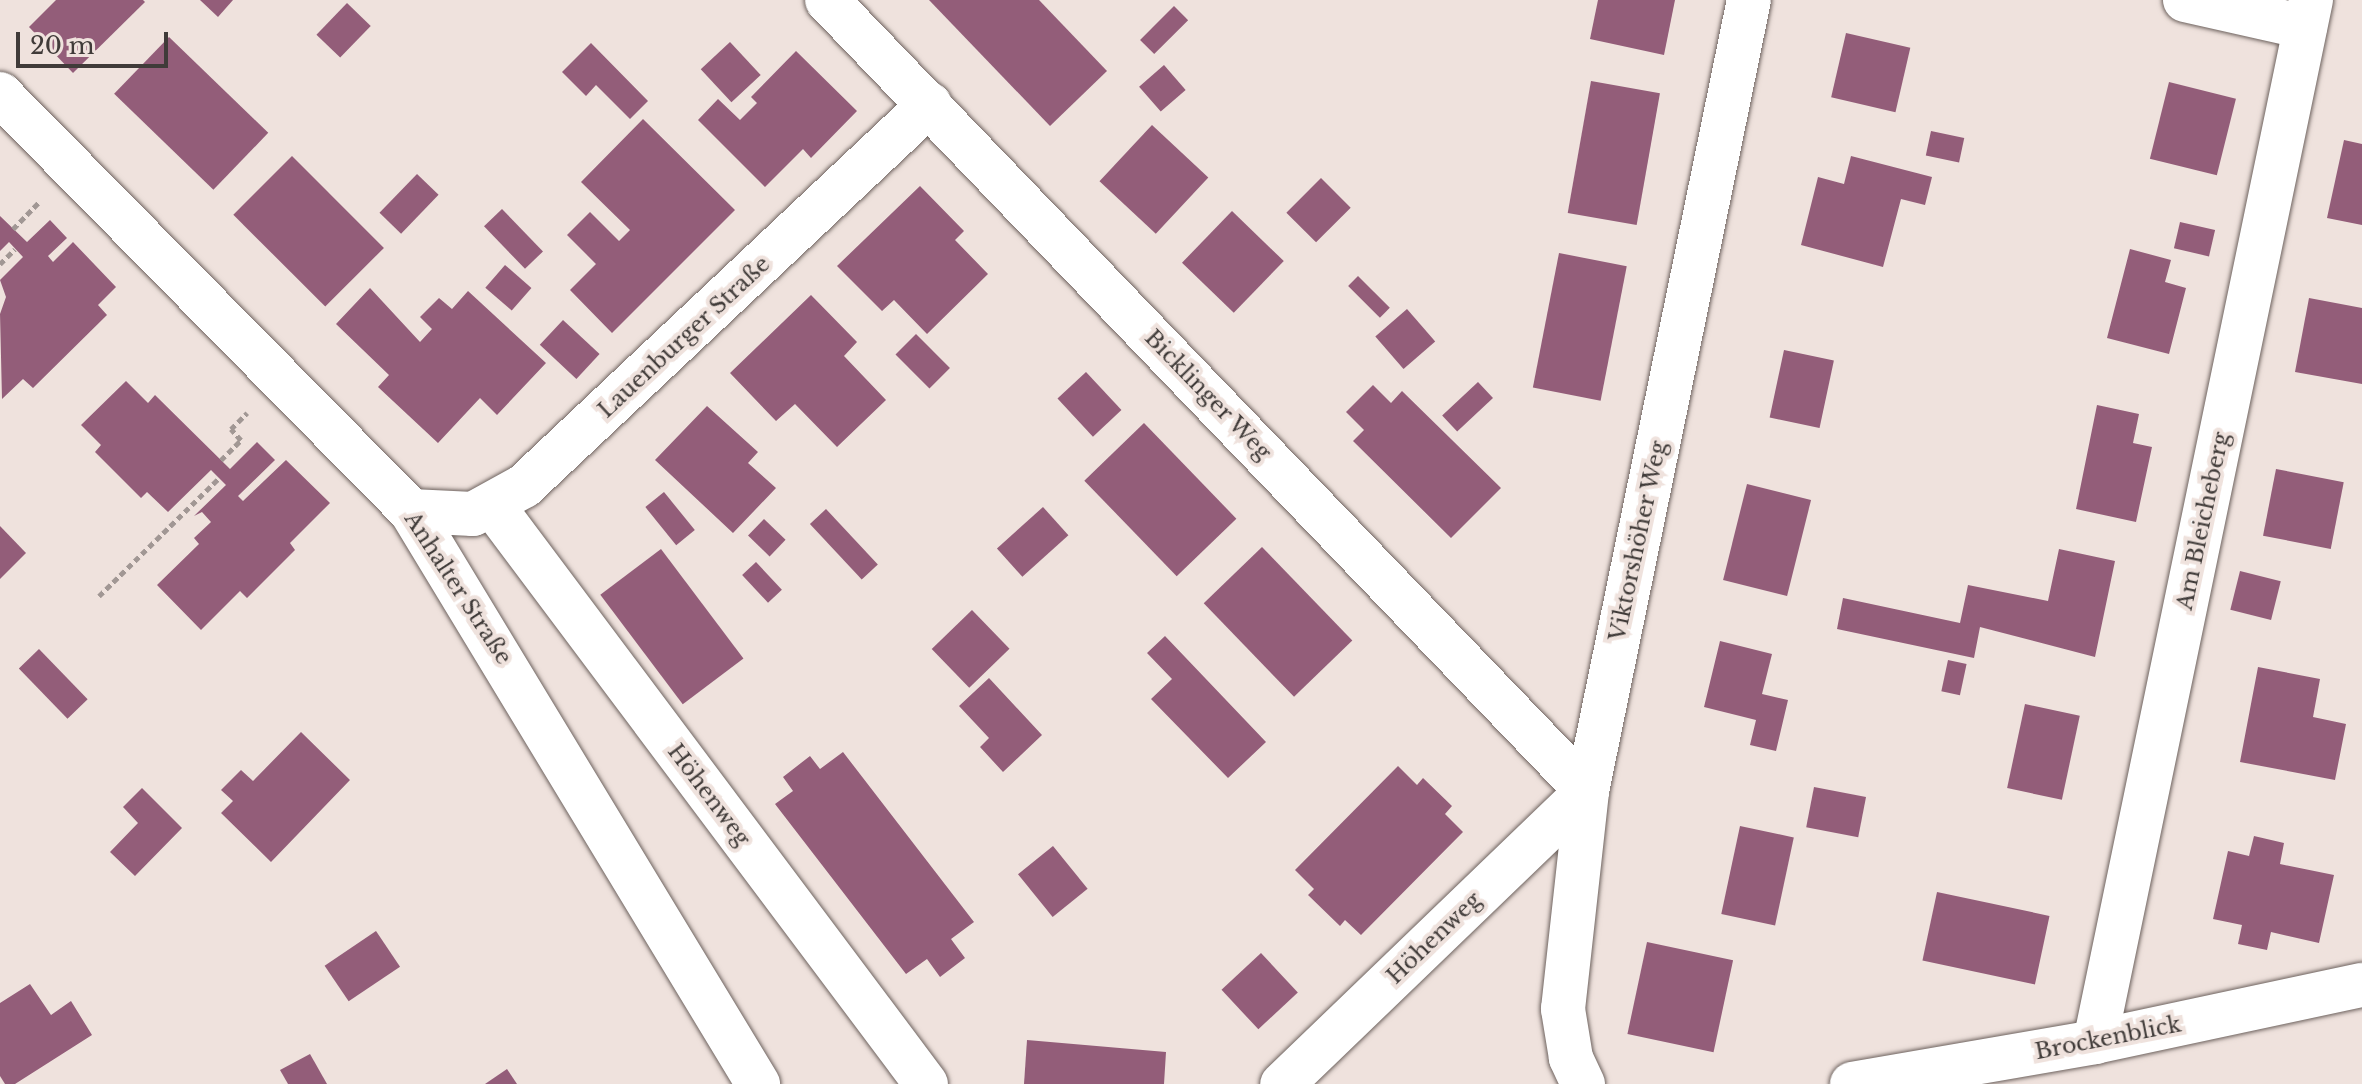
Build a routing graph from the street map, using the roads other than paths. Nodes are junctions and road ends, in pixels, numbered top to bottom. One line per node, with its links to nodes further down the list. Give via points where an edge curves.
1 (827, 0): 6 (street, Bicklinger Weg)
2 (1749, 0): 9 (street, Viktorshöher Weg)
3 (2185, 0): 4 (street)
4 (2308, 13): 11 (street, Am Bleicheberg)
5 (0, 94): 8 (street, Anhalter Straße)
6 (930, 104): 7 (street, Lauenburger Straße, via 554,460); 9 (street, Bicklinger Weg)
7 (493, 506): 8 (street, Lauenburger Straße, via 452,518); 13 (street, Höhenweg)
8 (411, 511): 12 (street, Anhalter Straße)
9 (1587, 791): 14 (street, Höhenweg); 15 (street, Viktorshöher Weg, via 1563,1009 1571,1058)
10 (2362, 985): 11 (street, Brockenblick)
11 (2095, 1042): 16 (street, Brockenblick)
12 (758, 1084)
13 (926, 1084)
14 (1282, 1084)
15 (1583, 1084)
16 (1852, 1084)

